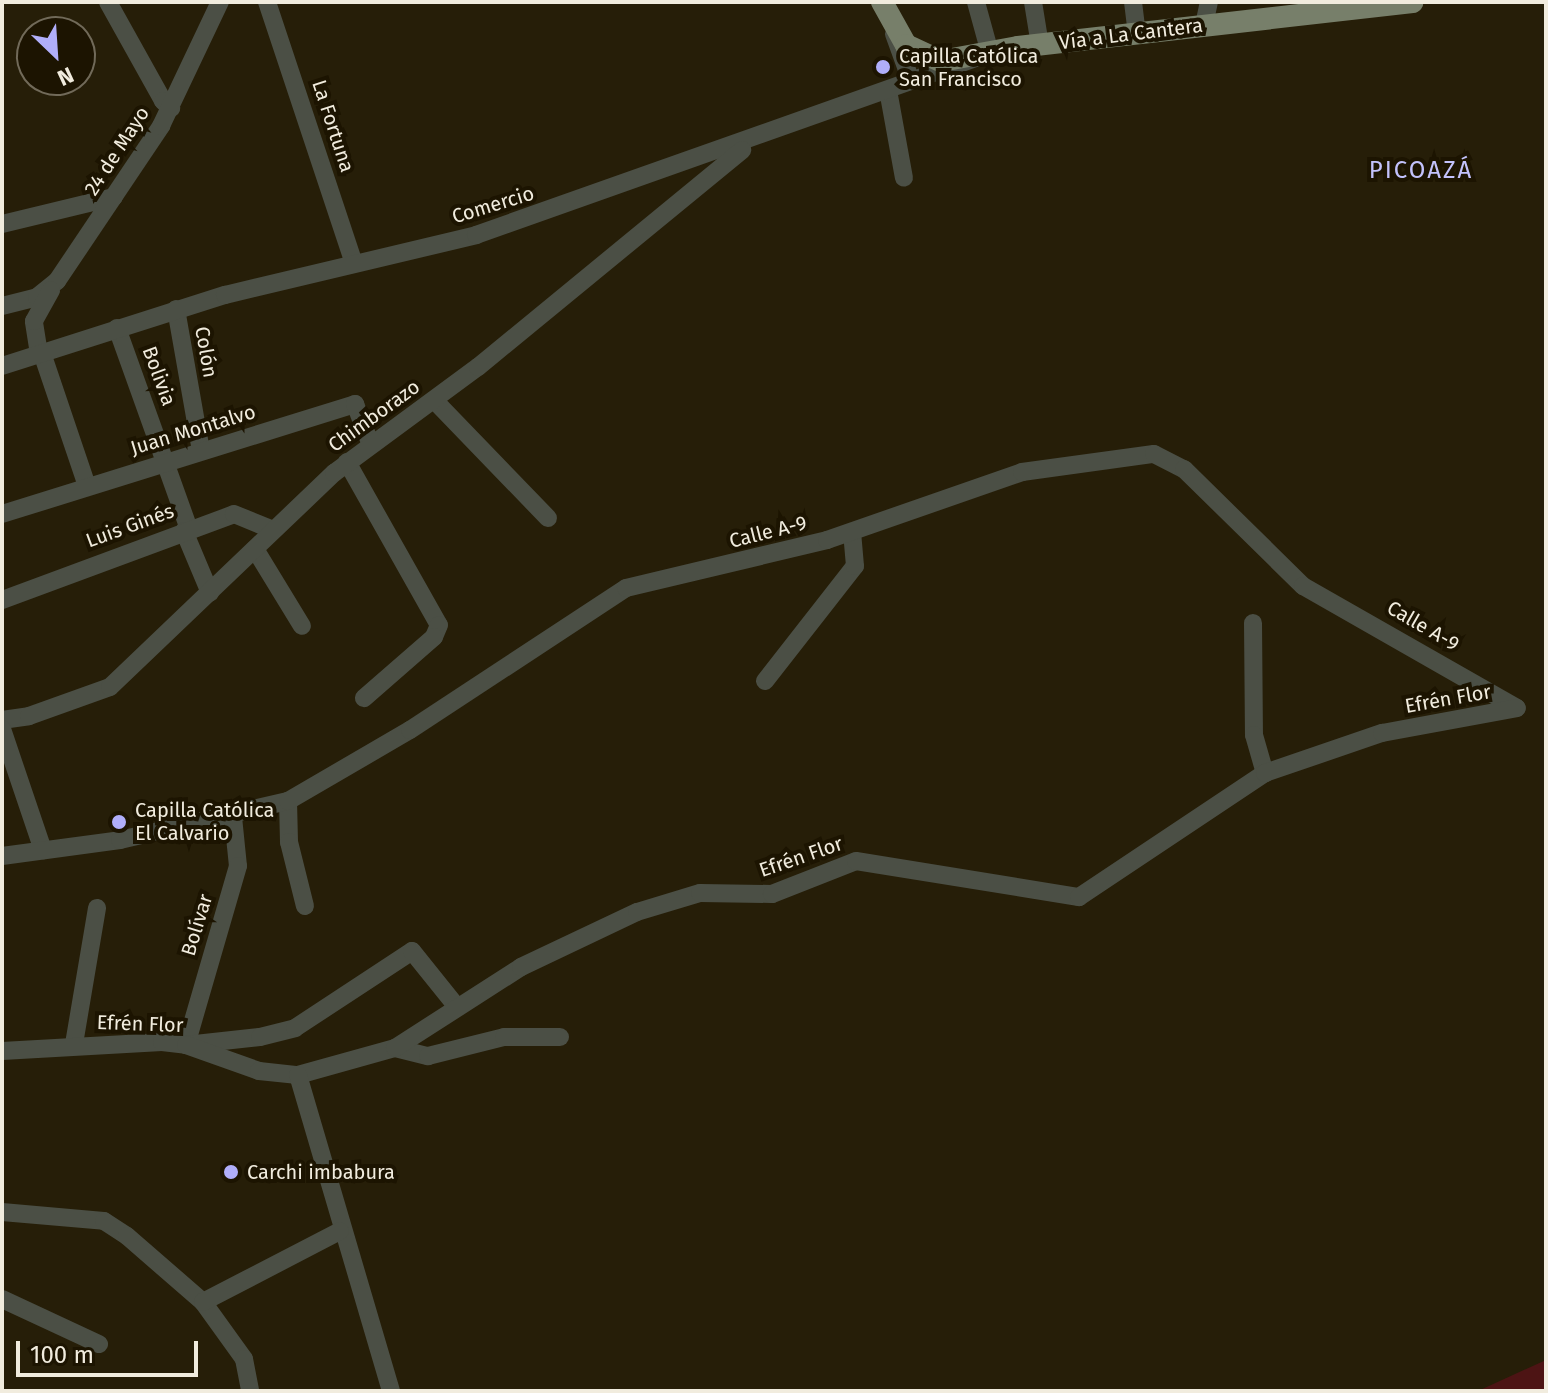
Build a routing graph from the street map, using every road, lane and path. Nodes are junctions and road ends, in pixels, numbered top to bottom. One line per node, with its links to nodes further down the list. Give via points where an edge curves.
1 (108, 2): 18 (street)
2 (220, 2): 18 (street, 24 de Mayo)
3 (267, 2): 27 (street, La Fortuna)
4 (882, 2): 11 (main road, Vía a La Cantera)
5 (976, 2): 15 (street)
6 (1033, 2): 14 (street)
7 (1133, 2): 13 (street)
8 (1209, 2): 12 (street)
9 (1412, 2): 10 (main road, Vía a La Cantera)
10 (1295, 8): 12 (main road, Vía a La Cantera)
11 (890, 24): 15 (main road, Vía a La Cantera, via 906,45 931,60); 16 (street)
12 (1204, 25): 13 (main road, Vía a La Cantera)
13 (1137, 33): 14 (main road, Vía a La Cantera)
14 (1040, 45): 15 (main road, Vía a La Cantera)
15 (990, 53): 16 (street, Comercio)
16 (911, 81): 17 (street, Comercio)
17 (888, 90): 19 (street, Comercio); 21 (street)
18 (171, 108): 23 (street, 24 de Mayo)
19 (772, 134): 20 (street, Comercio); 22 (street, Chimborazo, via 732,156)
20 (684, 163): 22 (street, via 695,175); 27 (street, Comercio, via 476,235)
21 (904, 178)
22 (693, 190): 35 (street, Chimborazo)
23 (114, 197): 24 (street); 25 (street, 24 de Mayo)
24 (80, 205): 25 (street); 26 (street)
25 (100, 216): 28 (street, 24 de Mayo)
26 (2, 224)
27 (353, 260): 31 (street, Comercio)
28 (57, 281): 29 (street, 24 de Mayo, via 43,294); 33 (street, via 34,321)
29 (22, 301): 30 (street, 24 de Mayo); 33 (street)
30 (2, 306)
31 (176, 309): 32 (street, Comercio); 37 (street, Colón)
32 (117, 328): 33 (street, Comercio); 38 (street, Bolivia)
33 (41, 353): 34 (street, Comercio); 40 (street)
34 (2, 366)
35 (434, 400): 36 (street, Chimborazo); 42 (street)
36 (371, 445): 37 (street, Juan Montalvo, via 355,404); 39 (street, Chimborazo)
37 (201, 451): 38 (street, Juan Montalvo)
38 (165, 461): 40 (street, Juan Montalvo); 43 (street, Bolivia)
39 (347, 462): 44 (street, Chimborazo); 52 (street, via 439,625 434,637)
40 (87, 486): 41 (street, Juan Montalvo)
41 (2, 514)
42 (548, 518)
43 (186, 530): 44 (street, Luis Ginés, via 239,513); 47 (street, Bolivia); 48 (street, Luis Ginés)
44 (273, 530): 46 (street, Chimborazo)
45 (852, 532): 51 (street, via 855,566); 53 (street, Calle A-9, via 1022,472 1154,454 1184,469 1303,586); 58 (street, Calle A-9, via 614,594 410,730)
46 (255, 549): 47 (street, Chimborazo); 50 (street)
47 (210, 593): 54 (street, Chimborazo, via 110,687)
48 (2, 600)
49 (1253, 623): 57 (street, via 1254,735)
50 (302, 626)
51 (765, 681)
52 (364, 698)
53 (1517, 708): 57 (street, Efrén Flor, via 1382,733)
54 (29, 716): 55 (street, Chimborazo); 56 (street)
55 (2, 720)
56 (4, 742): 60 (street)
57 (1265, 773): 64 (street, Efrén Flor, via 1079,897 856,861 772,894 700,893 637,912 521,967)
58 (288, 801): 59 (street, Calle A-9); 62 (street, via 289,842)
59 (233, 817): 60 (street, Calle A-9); 67 (street, Bolívar, via 238,866)
60 (43, 850): 61 (street, Calle A-9)
61 (2, 856)
62 (305, 906)
63 (97, 908): 66 (street)
64 (457, 1007): 67 (street, via 412,951 295,1028); 68 (street, Efrén Flor)
65 (560, 1037): 68 (street, via 504,1037 428,1056)
66 (74, 1044): 67 (street, Efrén Flor); 69 (street, Efrén Flor)
67 (186, 1045): 70 (street, Efrén Flor, via 259,1071)
68 (395, 1048): 70 (street, Efrén Flor)
69 (2, 1051)
70 (298, 1075): 72 (street)
71 (2, 1212): 74 (street, via 104,1221)
72 (340, 1231): 74 (street); 77 (street)
73 (2, 1299): 75 (street)
74 (203, 1302): 76 (street, via 244,1359)
75 (99, 1344)
76 (250, 1391)
77 (391, 1391)

